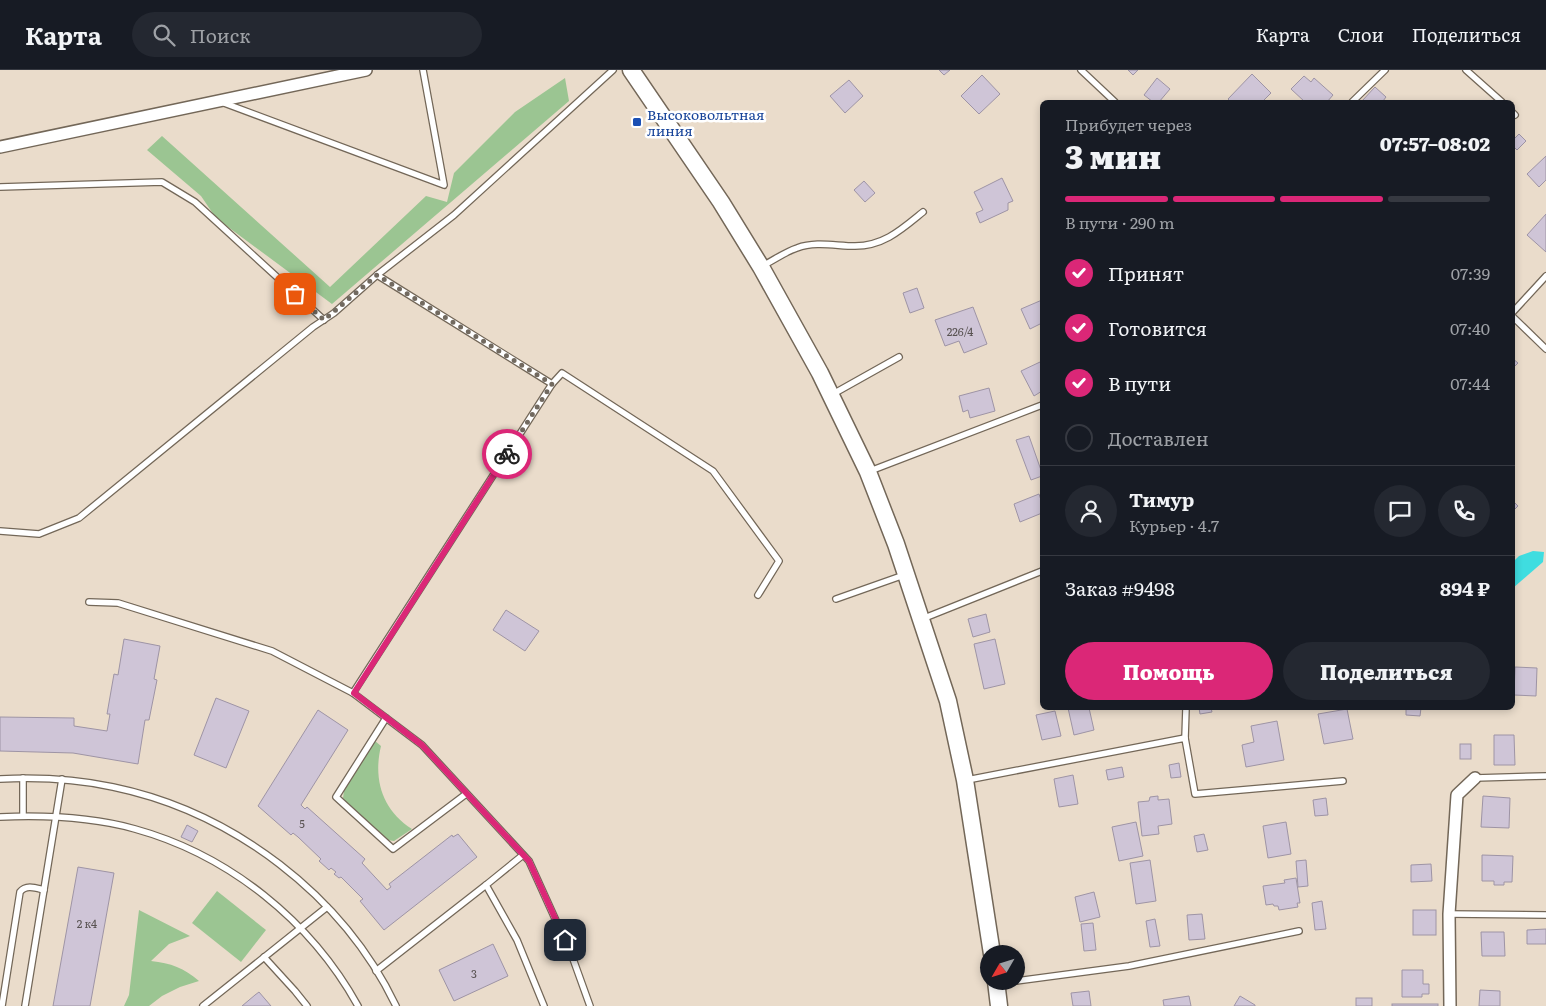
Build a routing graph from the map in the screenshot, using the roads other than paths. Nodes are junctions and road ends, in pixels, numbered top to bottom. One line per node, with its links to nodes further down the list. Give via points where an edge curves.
1 (366, 70): 11 (street)
2 (424, 70): 11 (lane, via 444,185)
3 (614, 70): 16 (lane, via 454,215)
4 (631, 70): 15 (main road, via 716,194)
5 (1081, 70): 8 (lane)
6 (1385, 70): 9 (lane)
7 (1466, 70): 10 (lane)
8 (1113, 100)
9 (1354, 100)
10 (1500, 100)
11 (219, 101): 12 (street)
12 (0, 147)
13 (0, 187): 20 (lane, via 162,182 195,202)
14 (923, 212): 15 (lane, via 894,236 856,246 798,248)
15 (760, 267): 24 (main road)
16 (377, 275): 20 (lane); 23 (lane)
17 (1546, 276): 18 (lane)
18 (1515, 311)
19 (1515, 317): 21 (lane)
20 (324, 320): 27 (lane, via 79,518 39,534)
21 (1546, 349)
22 (899, 358): 24 (lane)
23 (552, 384): 30 (lane, via 562,372 714,471 779,562); 34 (lane)
24 (831, 395): 26 (main road)
25 (1040, 406): 26 (lane)
26 (868, 472): 29 (main road)
27 (0, 531)
28 (1040, 572): 33 (lane)
29 (906, 574): 31 (lane); 33 (main road)
30 (758, 595)
31 (836, 599)
32 (89, 602): 34 (lane, via 118,603 272,652)
33 (922, 619): 43 (main road, via 948,701)
34 (354, 693): 36 (lane)
35 (1186, 710): 37 (lane)
36 (386, 718): 45 (lane, via 422,745); 45 (lane, via 336,797 393,849)
37 (1185, 738): 43 (lane); 44 (lane, via 1195,794)
38 (1546, 776): 41 (lane)
39 (0, 778): 40 (lane)
40 (23, 778): 42 (lane); 46 (lane)
41 (1474, 778): 53 (street, via 1457,795)
42 (62, 779): 48 (lane); 52 (lane, via 143,794 200,816 278,863)
43 (965, 780): 57 (main road)
44 (1343, 781)
45 (466, 794): 49 (lane)
46 (23, 816): 47 (lane); 48 (lane)
47 (0, 817)
48 (56, 818): 51 (lane); 55 (lane, via 78,818 134,828 182,845 259,891)
49 (523, 855): 50 (lane); 69 (lane, via 529,861 572,956)
50 (486, 885): 59 (lane); 68 (lane, via 518,940)
51 (44, 890): 62 (lane, via 27,887 20,892); 63 (lane)
52 (327, 907): 55 (lane); 59 (lane)
53 (1449, 914): 54 (lane); 71 (street)
54 (1546, 915)
55 (301, 928): 58 (lane); 66 (lane)
56 (1299, 931): 60 (lane, via 1129,966)
57 (991, 945)
58 (264, 958): 64 (lane); 65 (lane)
59 (376, 971): 67 (lane)
60 (1025, 980)
61 (997, 990): 70 (main road)
62 (2, 1006)
63 (25, 1006)
64 (203, 1006)
65 (307, 1006)
66 (358, 1006)
67 (396, 1006)
68 (544, 1006)
69 (590, 1006)
70 (999, 1006)
71 (1450, 1006)

